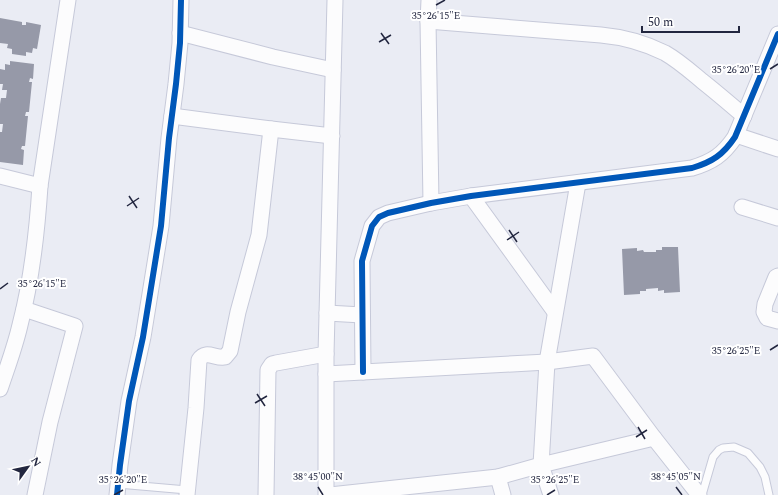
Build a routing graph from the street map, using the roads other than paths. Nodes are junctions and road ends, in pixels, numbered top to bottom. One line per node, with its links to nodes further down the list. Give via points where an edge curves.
1 (68, 0): 17 (street)
2 (181, 0): 6 (street)
3 (335, 0): 8 (street)
4 (429, 0): 5 (street)
5 (428, 21): 10 (street, via 601,35 634,41 678,61); 19 (street)
6 (180, 33): 8 (street); 9 (street)
7 (778, 34): 10 (street)
8 (334, 70): 13 (street)
9 (172, 116): 11 (street); 36 (street, via 161,226 143,337 129,401)
10 (744, 116): 12 (street)
11 (271, 129): 13 (street); 37 (street, via 259,235 230,351 222,358 205,354 199,360)
12 (736, 135): 14 (street); 16 (street, via 721,154 703,165)
13 (332, 136): 25 (street)
14 (778, 149)
15 (0, 176): 17 (street)
16 (578, 183): 18 (street); 24 (street)
17 (40, 186): 23 (street, via 34,257)
18 (471, 196): 19 (street); 24 (street)
19 (431, 202): 26 (street, via 388,213 379,217 372,226 362,261)
20 (742, 207): 21 (street)
21 (778, 218)
22 (778, 276): 27 (street, via 770,290 764,312 767,318)
23 (24, 309): 32 (street); 38 (street, via 75,326 50,422)
24 (555, 312): 29 (street)
25 (327, 313): 26 (street); 28 (street)
26 (362, 315): 30 (street)
27 (778, 321)
28 (326, 354): 31 (street); 39 (street, via 272,364 268,370)
29 (547, 362): 30 (street); 33 (street, via 592,356); 34 (street)
30 (363, 372): 31 (street)
31 (326, 374): 40 (street)
32 (0, 389)
33 (654, 438): 34 (street); 44 (street)
34 (541, 465): 35 (street); 43 (street)
35 (498, 477): 41 (street); 42 (street)
36 (118, 489): 37 (lane)
37 (187, 493)
38 (35, 495)
39 (266, 495)
40 (326, 495)
41 (330, 495)
42 (503, 495)
43 (551, 495)
44 (700, 495): 45 (lane, via 713,458 719,450 734,447 748,453 760,467)
45 (769, 495)

